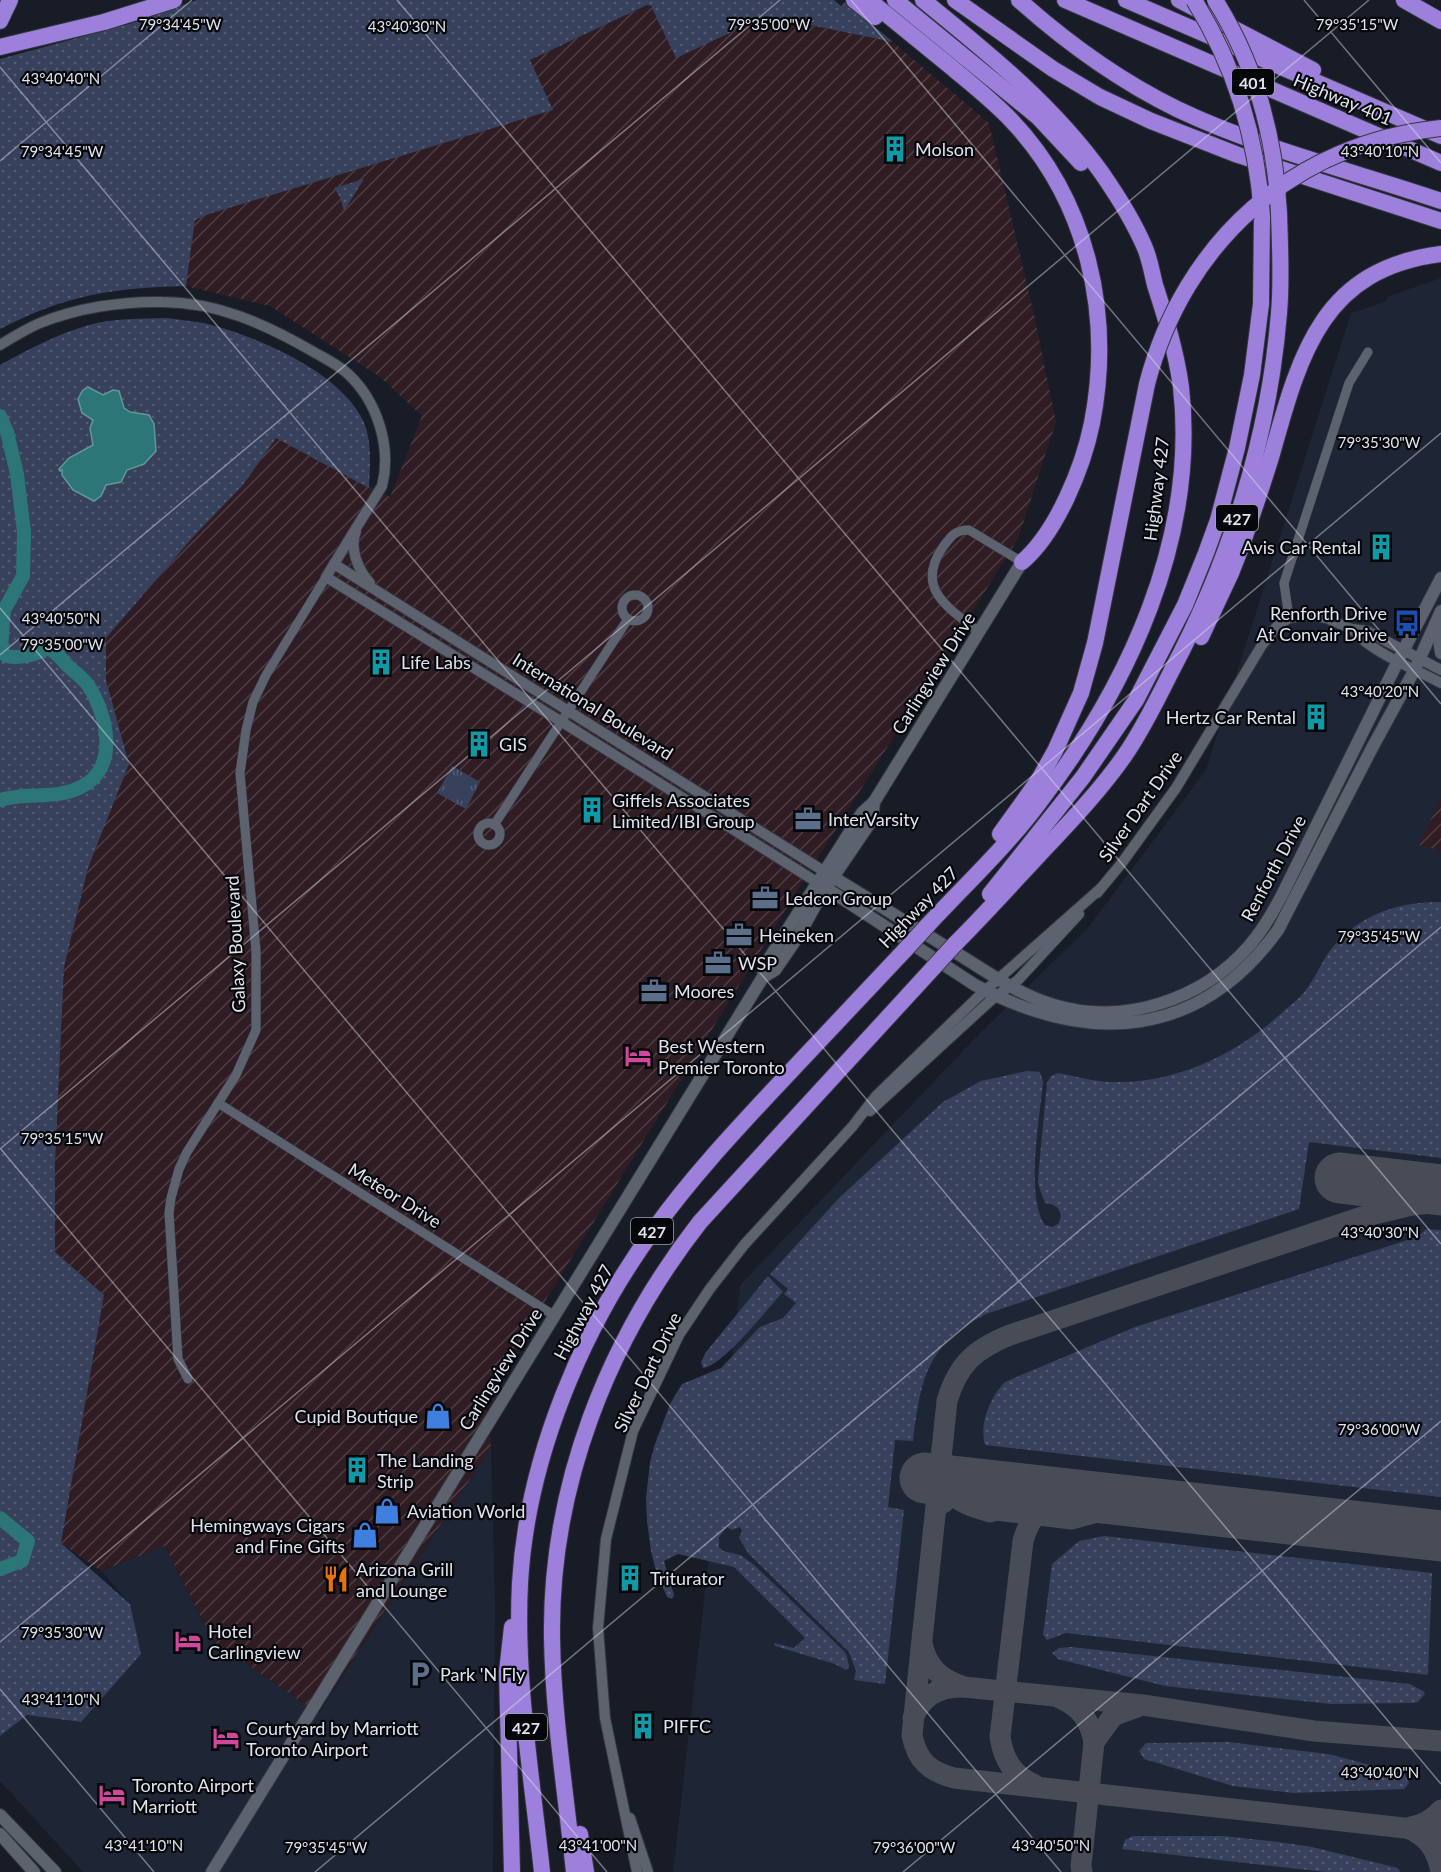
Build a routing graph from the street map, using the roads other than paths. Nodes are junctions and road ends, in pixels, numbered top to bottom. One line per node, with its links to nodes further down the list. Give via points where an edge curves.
1 (10, 0): 17 (highway)
2 (174, 0): 19 (highway)
3 (854, 0): 31 (highway, via 966,89 1010,130 1048,183 1079,253 1090,310 1087,400 1069,466 1026,546)
4 (869, 0): 31 (highway, via 996,105 1027,138 1064,195 1090,266 1100,348 1097,398 1088,439 1068,494 1035,551)
5 (895, 0): 27 (highway, via 1002,86 1068,148 1106,196)
6 (923, 0): 27 (highway, Highway 427 / 427, via 1026,87 1084,149 1145,247)
7 (955, 0): 25 (highway, via 1053,69 1150,121 1238,155)
8 (1019, 0): 24 (highway, via 1085,54 1179,110 1240,135)
9 (1065, 0): 23 (highway, Highway 401 / 401)
10 (1126, 0): 20 (highway, Highway 401 / 401)
11 (1179, 0): 20 (highway)
12 (1194, 0): 52 (highway, bridge, via 1224,56 1245,113 1257,164 1262,216 1261,304 1237,448 1218,520 1185,605 1142,690 1076,786 1004,875)
13 (1215, 0): 47 (highway, 427, bridge, via 1244,54 1260,98 1276,166 1280,282 1274,356 1249,479 1219,569 1199,616)
14 (1404, 0): 18 (highway)
15 (1422, 0): 16 (highway)
16 (1441, 9)
17 (0, 21)
18 (1441, 21)
19 (0, 47)
20 (1408, 122): 22 (highway, 401)
21 (1441, 128): 51 (highway, bridge, via 1398,135 1339,154 1284,184 1215,246 1185,288 1162,335 1147,384 1095,643 1074,711 1038,781)
22 (1441, 136)
23 (1441, 163)
24 (1441, 201)
25 (1441, 221)
26 (1441, 254): 47 (highway, via 1411,259 1364,280 1319,324 1298,366 1242,545 1222,594 1177,681)
27 (1155, 284): 51 (highway, Highway 427 / 427, via 1174,349 1184,439 1173,529 1145,621 1072,756 1022,824)
28 (0, 345): 30 (street, via 40,323 113,305 145,302 213,308 282,334 347,373 380,423 385,473 382,486)
29 (1368, 352): 37 (street, via 1349,383 1284,583)
30 (359, 523): 32 (street); 35 (street, via 354,536 355,554 358,566)
31 (1022, 562): 39 (main road, Carlingview Drive); 39 (street, via 969,530 952,533 936,558 933,578 941,602)
32 (334, 564): 33 (street); 35 (street, International Boulevard)
33 (326, 577): 46 (street, International Boulevard); 56 (street, Galaxy Boulevard, via 266,675 246,730 240,773 256,951 256,1030)
34 (1441, 578): 41 (main road, Renforth Drive)
35 (374, 587): 45 (street, International Boulevard)
36 (1439, 616): 40 (main road); 42 (main road, Renforth Drive)
37 (1289, 618): 41 (street, via 1326,618 1352,628 1360,639); 50 (street, Silver Dart Drive, via 1262,645 1176,788)
38 (628, 619): 45 (street)
39 (979, 632): 49 (main road, Carlingview Drive, via 874,802 872,820)
40 (1441, 653)
41 (1401, 656): 42 (street); 54 (main road, Renforth Drive, via 1281,897 1249,946 1224,970 1202,985 1154,1006 1108,1012 1055,1006)
42 (1417, 664): 43 (street); 44 (street); 55 (main road, Renforth Drive, via 1278,930 1263,951 1225,985 1178,1011 1103,1025 1051,1017)
43 (1441, 670)
44 (1441, 683)
45 (569, 710): 46 (street); 49 (street, International Boulevard)
46 (562, 722): 48 (street); 49 (street, International Boulevard)
47 (1126, 754): 52 (highway, 427, via 1074,818)
48 (494, 825)
49 (825, 880): 53 (main road, Renforth Drive); 55 (main road, Renforth Drive); 57 (main road, Carlingview Drive, via 799,935 775,970 763,977)
50 (1100, 889): 53 (street, Silver Dart Drive); 54 (street, Silver Dart Drive)
51 (947, 904): 59 (highway, Highway 427 / 427, bridge, via 703,1167 653,1230 616,1288 586,1343 558,1410 532,1500)
52 (958, 941): 60 (highway, 427, bridge, via 700,1222 653,1288 616,1356 582,1439 558,1544 552,1638)
53 (998, 980): 54 (main road, Renforth Drive); 55 (street, Silver Dart Drive)
54 (1010, 986): 55 (street, Silver Dart Drive)
55 (991, 994): 61 (street, Silver Dart Drive, via 852,1127 744,1245 679,1335 633,1431 606,1539 598,1628 605,1718)
56 (218, 1103): 57 (street, Meteor Drive); 58 (street, Galaxy Boulevard, via 179,1169 170,1206 178,1359)
57 (555, 1316): 66 (main road, Carlingview Drive)
58 (188, 1379)
59 (520, 1582): 67 (highway, via 507,1672); 68 (highway, Highway 427 / 427, via 524,1710)
60 (556, 1707): 69 (highway, 427); 70 (highway)
61 (620, 1792): 71 (street, Silver Dart Drive); 72 (street, Silver Dart Drive)
62 (0, 1815): 65 (main road)
63 (0, 1834): 64 (main road)
64 (34, 1872)
65 (55, 1872)
66 (212, 1872)
67 (512, 1872)
68 (542, 1872)
69 (574, 1872)
70 (586, 1872)
71 (637, 1872)
72 (648, 1872)

